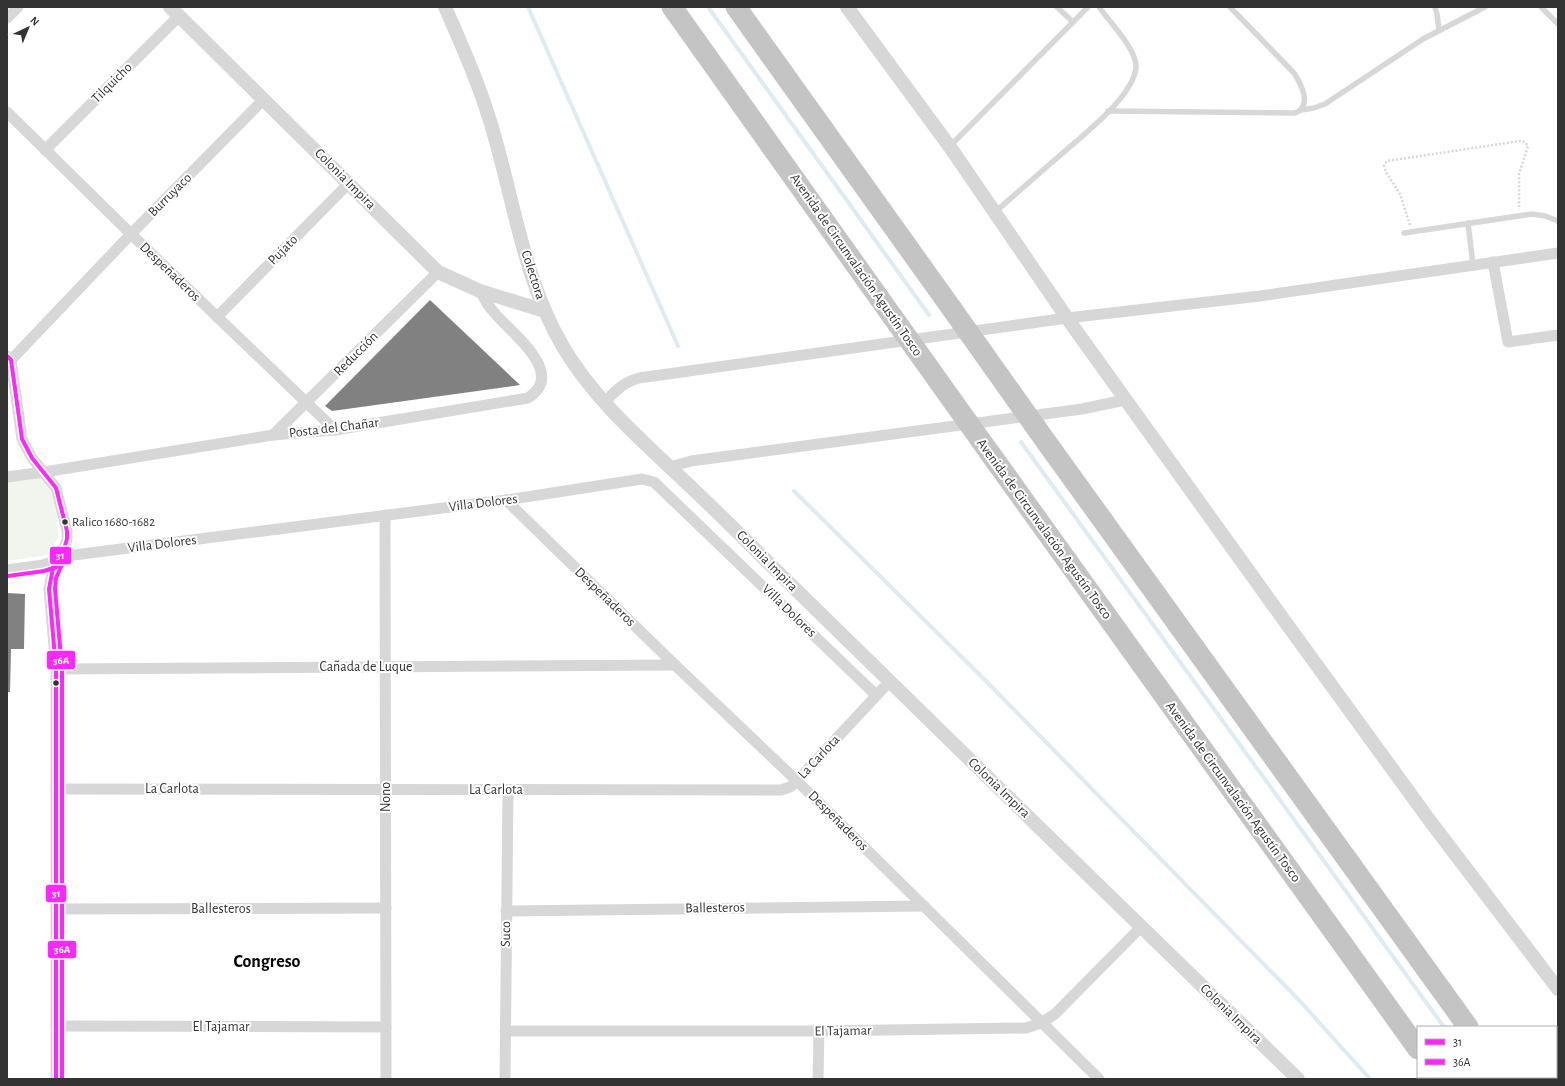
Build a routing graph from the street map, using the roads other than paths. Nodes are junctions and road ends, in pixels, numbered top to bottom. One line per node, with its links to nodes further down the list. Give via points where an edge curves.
1 (18, 7): 14 (street)
2 (445, 7): 35 (street, Colectora, via 490,118 530,274)
3 (672, 7): 74 (highway, Avenida de Circunvalación Agustín Tosco, bridge)
4 (736, 7): 70 (highway, bridge)
5 (847, 7): 22 (street)
6 (1057, 7): 15 (lane)
7 (1088, 7): 15 (lane)
8 (1099, 7): 20 (lane, via 1131,50 1136,68 1131,84)
9 (1230, 7): 19 (lane, via 1294,73 1305,100)
10 (1435, 7): 17 (lane)
11 (1485, 7): 17 (lane)
12 (1542, 7): 16 (lane)
13 (174, 11): 18 (street, Colonia Impira); 23 (street, Tilquicho)
14 (7, 18)
15 (1073, 22): 22 (lane)
16 (1558, 24)
17 (1439, 30): 19 (lane, via 1338,96 1314,108)
18 (263, 100): 24 (street, Colonia Impira); 29 (street, Burruyaco)
19 (1301, 110): 20 (lane, via 1295,113)
20 (1108, 111): 25 (lane)
21 (7, 112): 23 (street, Despeñaderos)
22 (950, 147): 25 (street)
23 (45, 150): 29 (street, Despeñaderos)
24 (349, 183): 33 (street, Colonia Impira); 36 (street, Pujato)
25 (995, 213): 37 (street)
26 (1558, 221): 27 (lane, via 1532,214)
27 (1468, 223): 28 (lane); 32 (lane)
28 (1404, 233)
29 (131, 234): 36 (street, Despeñaderos); 39 (street, Burruyaco)
30 (1558, 253): 31 (street)
31 (1493, 262): 32 (street); 38 (street, via 1508,342)
32 (1473, 265): 37 (street, via 1260,296)
33 (438, 272): 34 (street, Colonia Impira); 42 (street, Reducción)
34 (480, 292): 35 (street, Colonia Impira); 43 (street, Posta del Chañar, via 492,310 536,357 543,379 535,393 528,398)
35 (545, 311): 41 (street, Colectora, via 572,361)
36 (217, 317): 42 (street, Despeñaderos)
37 (1067, 318): 40 (street); 41 (street, via 639,378 626,383)
38 (1558, 335)
39 (9, 358): 46 (street, via 22,439 32,458)
40 (1125, 400): 45 (street, via 1074,410 691,461); 67 (street, via 1421,808)
41 (605, 402): 45 (street, Colectora)
42 (307, 403): 43 (street, Despeñaderos); 44 (street, Reducción)
43 (335, 430): 44 (street, Posta del Chañar)
44 (273, 435): 46 (street, Posta del Chañar)
45 (670, 467): 48 (street, Colectora)
46 (44, 472): 47 (street, Posta del Chañar); 51 (street, via 56,488 67,532 64,549)
47 (7, 477)
48 (701, 496): 56 (street, Colonia Impira)
49 (506, 500): 50 (street, Villa Dolores); 53 (street, Despeñaderos); 57 (street, Villa Dolores, via 642,479 654,482)
50 (385, 515): 51 (street, Villa Dolores, via 79,554); 54 (street, Nono)
51 (57, 560): 52 (street, Villa Dolores, via 43,565); 55 (street, via 50,577 49,589)
52 (7, 570)
53 (675, 665): 54 (street, Cañada de Luque); 58 (street, Despeñaderos)
54 (386, 667): 55 (street, Cañada de Luque); 60 (street, Nono)
55 (56, 669): 59 (street)
56 (889, 682): 57 (street, La Carlota); 66 (street, Colonia Impira)
57 (876, 695): 58 (street, La Carlota)
58 (797, 781): 61 (street, La Carlota, via 781,790); 62 (street, Despeñaderos)
59 (56, 789): 60 (street, La Carlota); 64 (street)
60 (386, 790): 61 (street, La Carlota); 63 (street, Nono)
61 (508, 790): 65 (street, Suco)
62 (924, 906): 65 (street, Ballesteros); 68 (street, Despeñaderos)
63 (386, 908): 64 (street, Ballesteros); 71 (street, Nono)
64 (56, 909): 69 (street)
65 (506, 911): 72 (street, Suco)
66 (1141, 927): 68 (street, El Tajamar, via 1055,1014); 80 (street, Colonia Impira)
67 (1558, 989)
68 (1041, 1023): 73 (street, El Tajamar, via 1026,1028); 79 (street, Despeñaderos)
69 (56, 1026): 71 (street, El Tajamar); 75 (street)
70 (1467, 1026)
71 (386, 1028): 76 (street, Nono)
72 (505, 1031): 73 (street, El Tajamar); 77 (street, Suco)
73 (819, 1031): 78 (street)
74 (1417, 1048)
75 (56, 1079)
76 (386, 1079)
77 (505, 1079)
78 (818, 1079)
79 (1099, 1079)
80 (1298, 1079)

